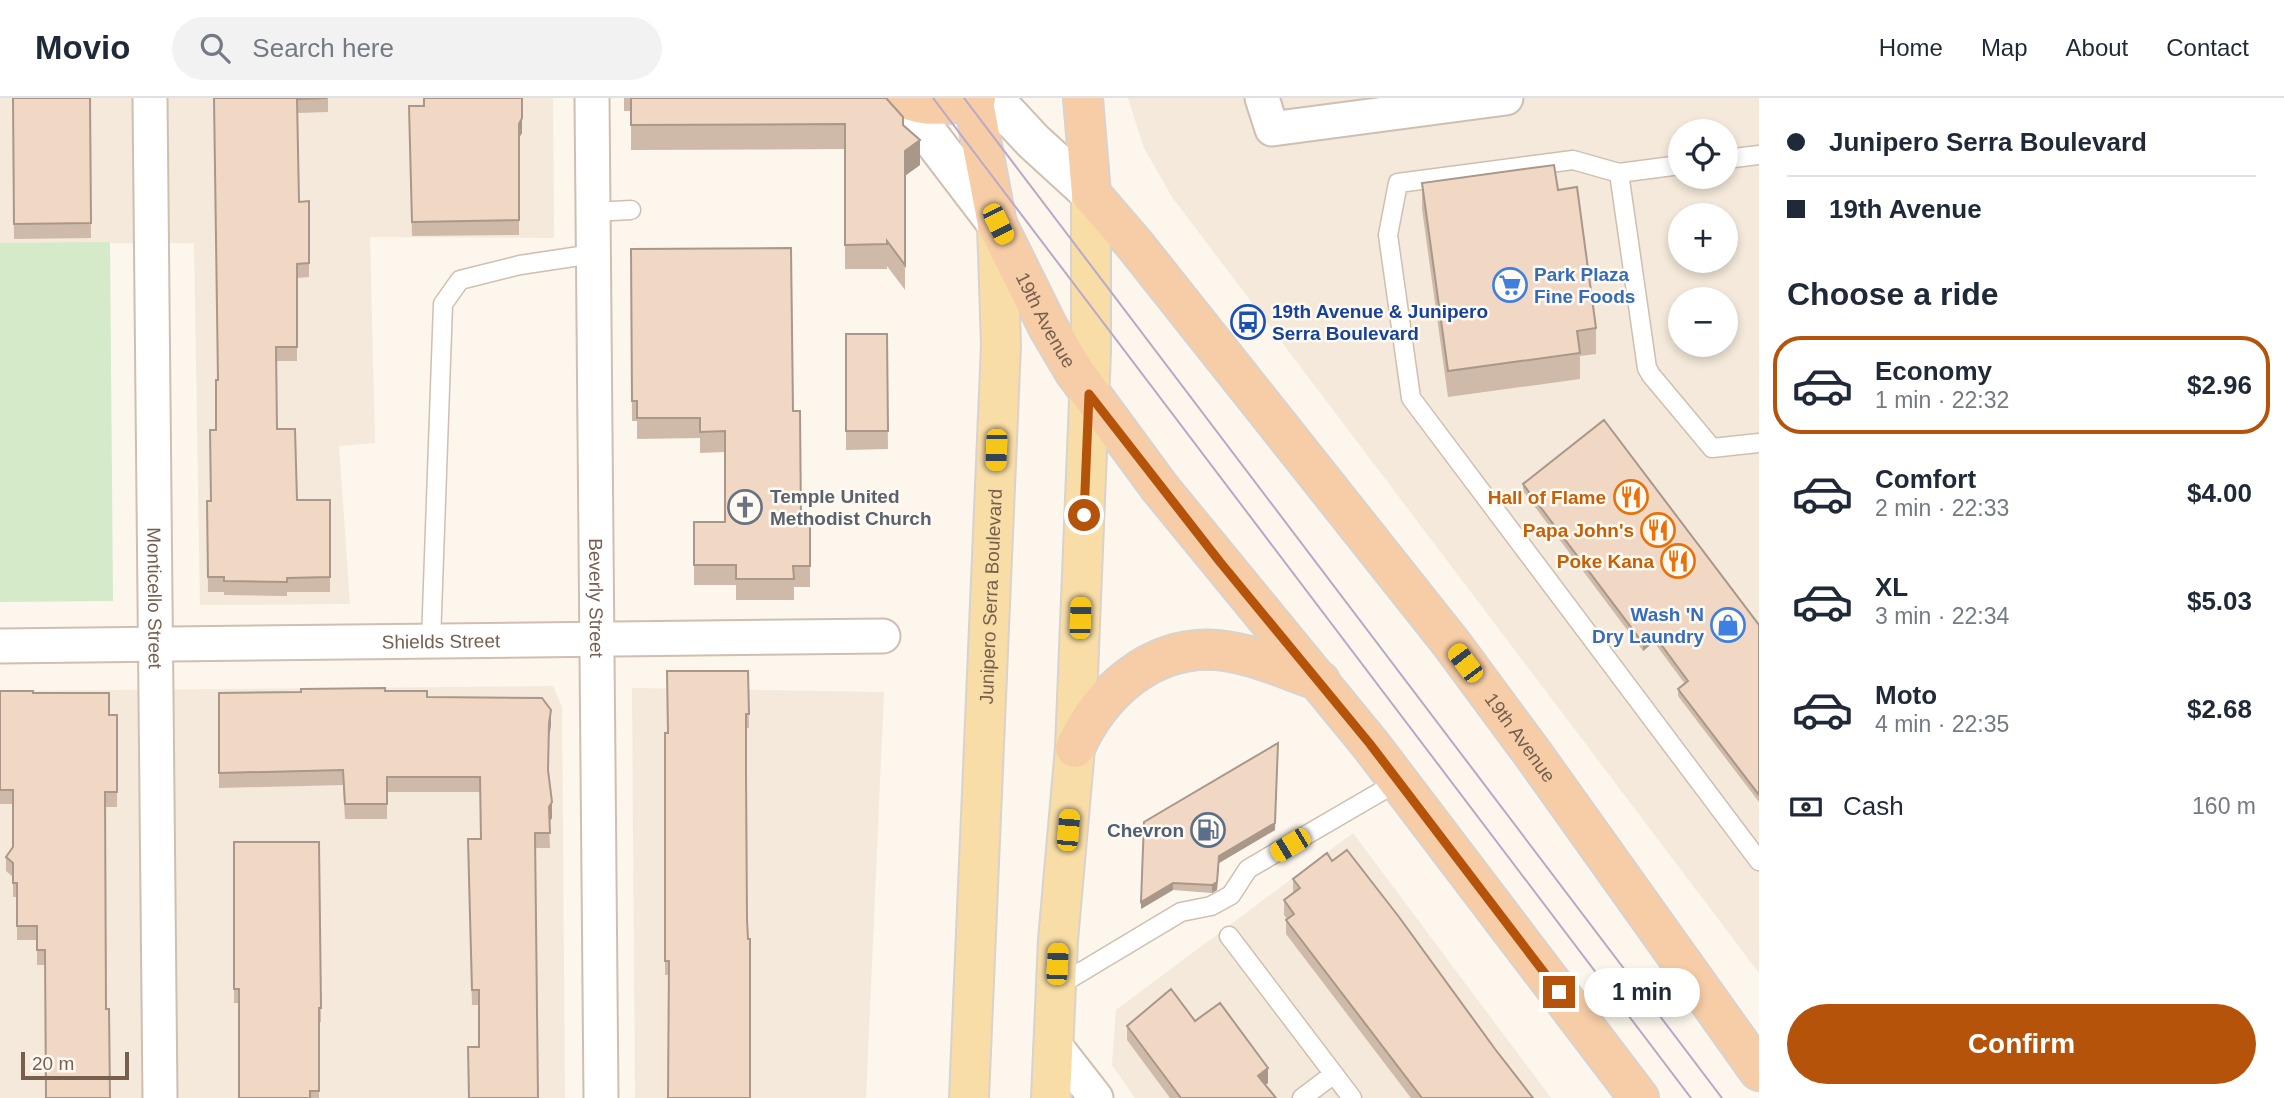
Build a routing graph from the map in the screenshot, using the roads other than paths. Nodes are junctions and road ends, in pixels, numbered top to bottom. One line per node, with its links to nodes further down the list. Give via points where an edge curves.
1 (150, 98): 22 (street, Monticello Street)
2 (592, 98): 14 (street, Beverly Street)
3 (903, 98): 4 (highway, via 939,105); 15 (street, 19th Avenue)
4 (979, 98): 12 (street, 19th Avenue); 15 (highway, Junipero Serra Boulevard)
5 (1083, 98): 12 (highway)
6 (1262, 98): 7 (street, via 1272,129)
7 (1506, 98)
8 (1759, 155): 9 (lane)
9 (1738, 158)
10 (1668, 167): 11 (lane)
11 (1619, 173): 18 (lane, via 1651,376 1712,448); 27 (lane, via 1573,160 1398,183 1388,234 1411,398)
12 (1091, 194): 17 (main road); 31 (highway, 19th Avenue, via 1458,653)
13 (631, 211): 14 (lane)
14 (593, 212): 16 (street, Beverly Street)
15 (998, 224): 17 (highway, 19th Avenue, via 1048,327); 35 (main road, Junipero Serra Boulevard, via 1001,345)
16 (593, 254): 20 (street, Beverly Street); 21 (lane, via 460,280 443,304)
17 (1089, 394): 24 (highway, 19th Avenue); 25 (main road)
18 (1759, 443)
19 (883, 636): 20 (street, Shields Street)
20 (597, 639): 21 (street, Shields Street); 34 (street, Beverly Street)
21 (431, 640): 22 (street, Shields Street)
22 (155, 643): 23 (street, Shields Street); 33 (street, Monticello Street)
23 (0, 646)
24 (1320, 681): 25 (highway, via 1233,653 1203,650 1173,655 1143,668 1111,693 1090,718); 26 (highway, 19th Avenue)
25 (1076, 748): 29 (main road)
26 (1399, 781): 29 (lane, via 1248,869 1231,895 1211,906 1181,912); 40 (highway, 19th Avenue)
27 (1759, 861)
28 (1229, 936): 32 (lane)
29 (1056, 987): 30 (main road)
30 (1054, 1043): 36 (main road); 37 (street)
31 (1759, 1071)
32 (1334, 1074): 38 (lane); 39 (lane)
33 (160, 1098)
34 (601, 1098)
35 (969, 1098)
36 (1051, 1098)
37 (1096, 1098)
38 (1302, 1098)
39 (1352, 1098)
40 (1639, 1098)

